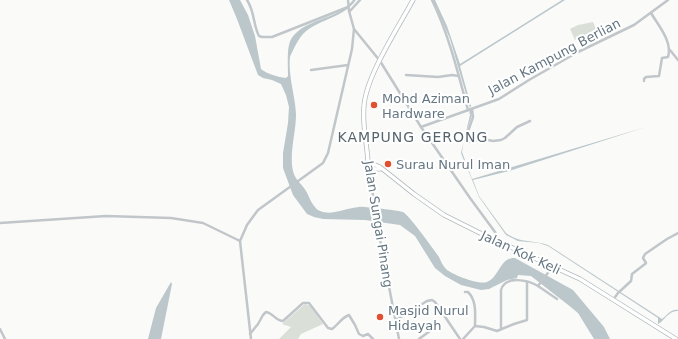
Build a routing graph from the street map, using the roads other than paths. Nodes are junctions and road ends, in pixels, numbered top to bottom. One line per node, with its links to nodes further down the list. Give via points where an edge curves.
1 (247, 0): 9 (street, via 259,36 267,38)
2 (348, 0): 9 (street)
3 (360, 0): 9 (street)
4 (413, 0): 14 (street, Jalan Sungai Pinang)
5 (432, 0): 18 (street, via 447,36)
6 (660, 0): 8 (street)
7 (668, 0): 8 (street, Jalan Kampung Berlian)
8 (662, 4): 10 (street, Jalan Kampung Berlian)
9 (349, 9): 11 (street)
10 (651, 13): 12 (street); 20 (street, Jalan Kampung Berlian, via 634,25 578,52 499,99)
11 (354, 29): 14 (street); 15 (street)
12 (670, 50): 13 (street); 19 (street, via 668,57 662,58 659,76 646,77)
13 (678, 60)
14 (380, 61): 23 (street); 24 (street, Jalan Sungai Pinang, via 370,83 364,106)
15 (348, 65): 16 (street); 30 (street, via 328,154 323,163 258,210)
16 (311, 70)
17 (406, 75): 18 (street)
18 (459, 76): 21 (street)
19 (644, 81)
20 (472, 109): 21 (street, Jalan Kampung Berlian); 22 (street, via 473,117 466,137 469,142 483,139 501,140 517,127)
21 (468, 110): 23 (street, Jalan Kampung Berlian)
22 (530, 121)
23 (421, 127): 31 (street, via 491,226)
24 (368, 155): 25 (street, Jalan Sungai Pinang); 26 (street)
25 (368, 162): 26 (street, Jalan Kok Keli); 27 (street, Jalan Sungai Pinang)
26 (381, 168): 27 (street); 31 (street, Jalan Kok Keli, via 432,208)
27 (369, 169): 38 (street, Jalan Sungai Pinang)
28 (0, 223): 30 (street, via 106,216 171,218 203,223)
29 (678, 233): 37 (street, via 645,254 643,258 646,263 635,270 631,281)
30 (240, 241): 43 (street)
31 (499, 242): 32 (street, Jalan Kok Keli)
32 (552, 268): 34 (street); 37 (street, Jalan Kok Keli, via 580,280)
33 (527, 282): 34 (street); 42 (street, via 527,320); 42 (street, via 509,281 502,286)
34 (539, 284): 36 (street)
35 (464, 292): 39 (street, via 470,294 475,307)
36 (557, 299)
37 (613, 300): 51 (street, Jalan Kok Keli)
38 (396, 320): 47 (street, Jalan Sungai Pinang); 49 (street, via 432,300)
39 (475, 326): 42 (street, via 494,331); 50 (street)
40 (434, 328): 48 (street)
41 (0, 329): 44 (street)
42 (502, 329)
43 (250, 334): 45 (street); 46 (street, via 266,312 283,321 307,302 328,328 334,328 340,320 349,315 359,334 368,334)
44 (5, 339)
45 (251, 339)
46 (373, 339)
47 (399, 339)
48 (419, 339)
49 (460, 339)
50 (463, 339)
51 (676, 339)

